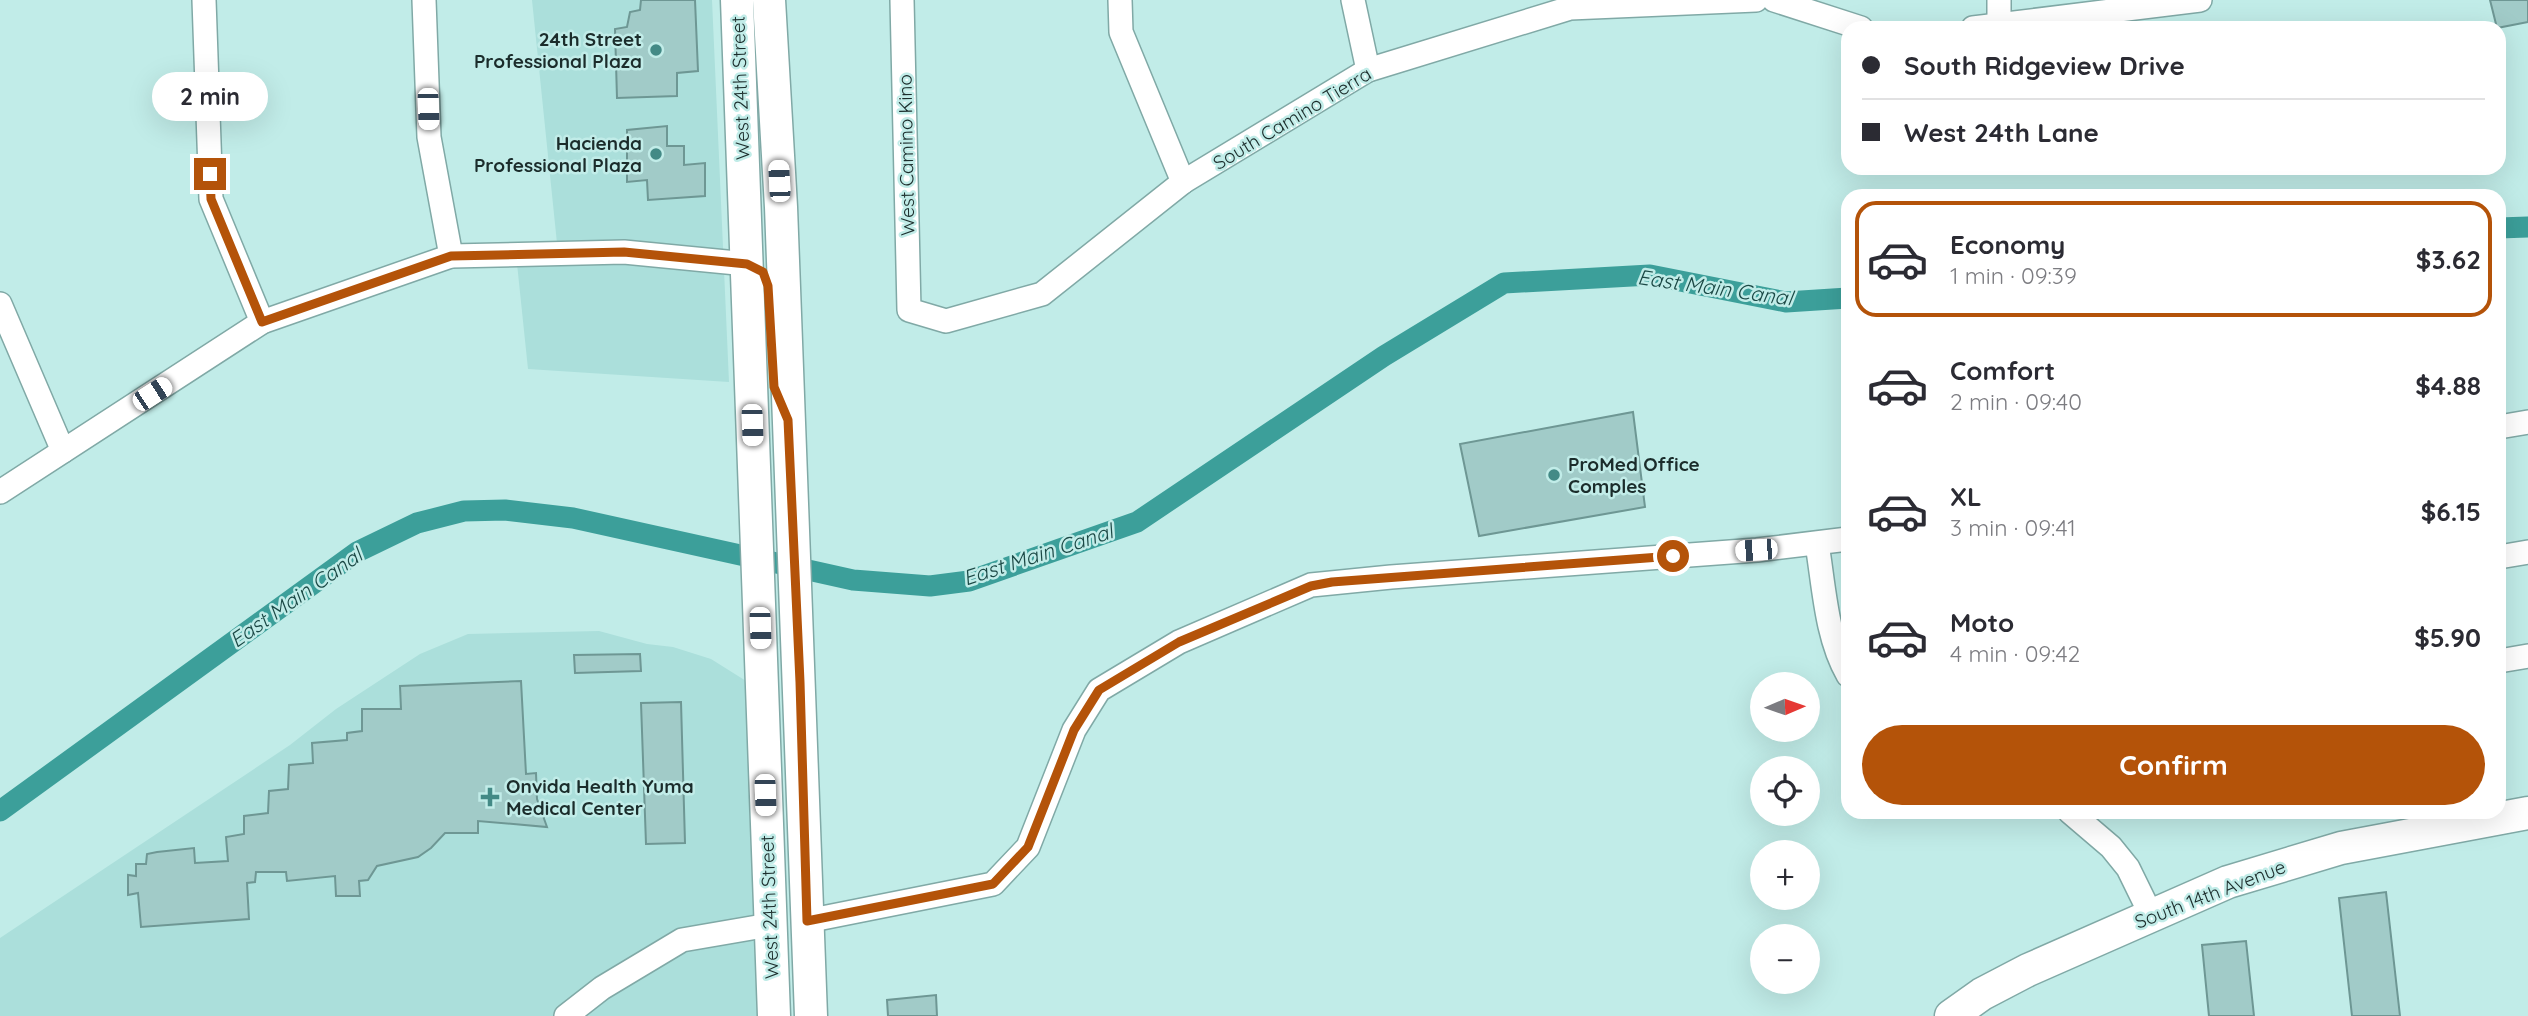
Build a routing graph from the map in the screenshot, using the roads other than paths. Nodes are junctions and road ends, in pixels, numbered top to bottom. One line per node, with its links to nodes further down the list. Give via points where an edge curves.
1 (204, 0): 22 (street, via 211,199)
2 (424, 0): 18 (street, via 429,137)
3 (737, 0): 19 (main road, West 24th Street)
4 (769, 0): 23 (main road, West 24th Street)
5 (902, 0): 21 (street, West Camino Kino)
6 (1120, 0): 17 (street, via 1121,32)
7 (1353, 0): 16 (street)
8 (1756, 0): 12 (street, South Camino Tierra)
9 (1774, 0): 15 (street)
10 (1998, 0): 13 (street)
11 (2200, 0): 14 (street)
12 (1570, 4): 16 (street, South Camino Tierra)
13 (1999, 21)
14 (2038, 21)
15 (1841, 22)
16 (1368, 70): 17 (street, South Camino Tierra)
17 (1183, 182): 21 (street, South Camino Tierra, via 1042,294 946,321)
18 (451, 256): 19 (street, via 624,252); 22 (street)
19 (747, 264): 23 (main road, via 763,272 768,286 774,387); 41 (main road, West 24th Street)
20 (0, 304): 26 (street)
21 (909, 310)
22 (262, 322): 26 (street)
23 (788, 420): 40 (main road, West 24th Street)
24 (2528, 422): 25 (street)
25 (2506, 426)
26 (63, 451): 27 (street)
27 (0, 492)
28 (1841, 539): 29 (street)
29 (1817, 544): 34 (street); 40 (street, via 1311,586 1179,642 1099,690 1074,730 1028,847 993,884)
30 (2528, 552): 31 (street)
31 (2506, 556)
32 (2528, 656): 33 (street)
33 (2506, 660)
34 (1841, 663)
35 (2528, 813): 36 (main road, South 14th Avenue)
36 (2506, 817)
37 (2078, 819): 39 (street, via 2127,868)
38 (2496, 819): 39 (main road, South 14th Avenue, via 2341,848 2228,882)
39 (2151, 915): 45 (main road, South 14th Avenue, via 2028,970)
40 (807, 921): 41 (main road); 44 (main road, West 24th Street)
41 (769, 925): 42 (street, via 682,940 602,988); 43 (main road, West 24th Street)
42 (566, 1016)
43 (774, 1016)
44 (811, 1016)
45 (1951, 1016)

